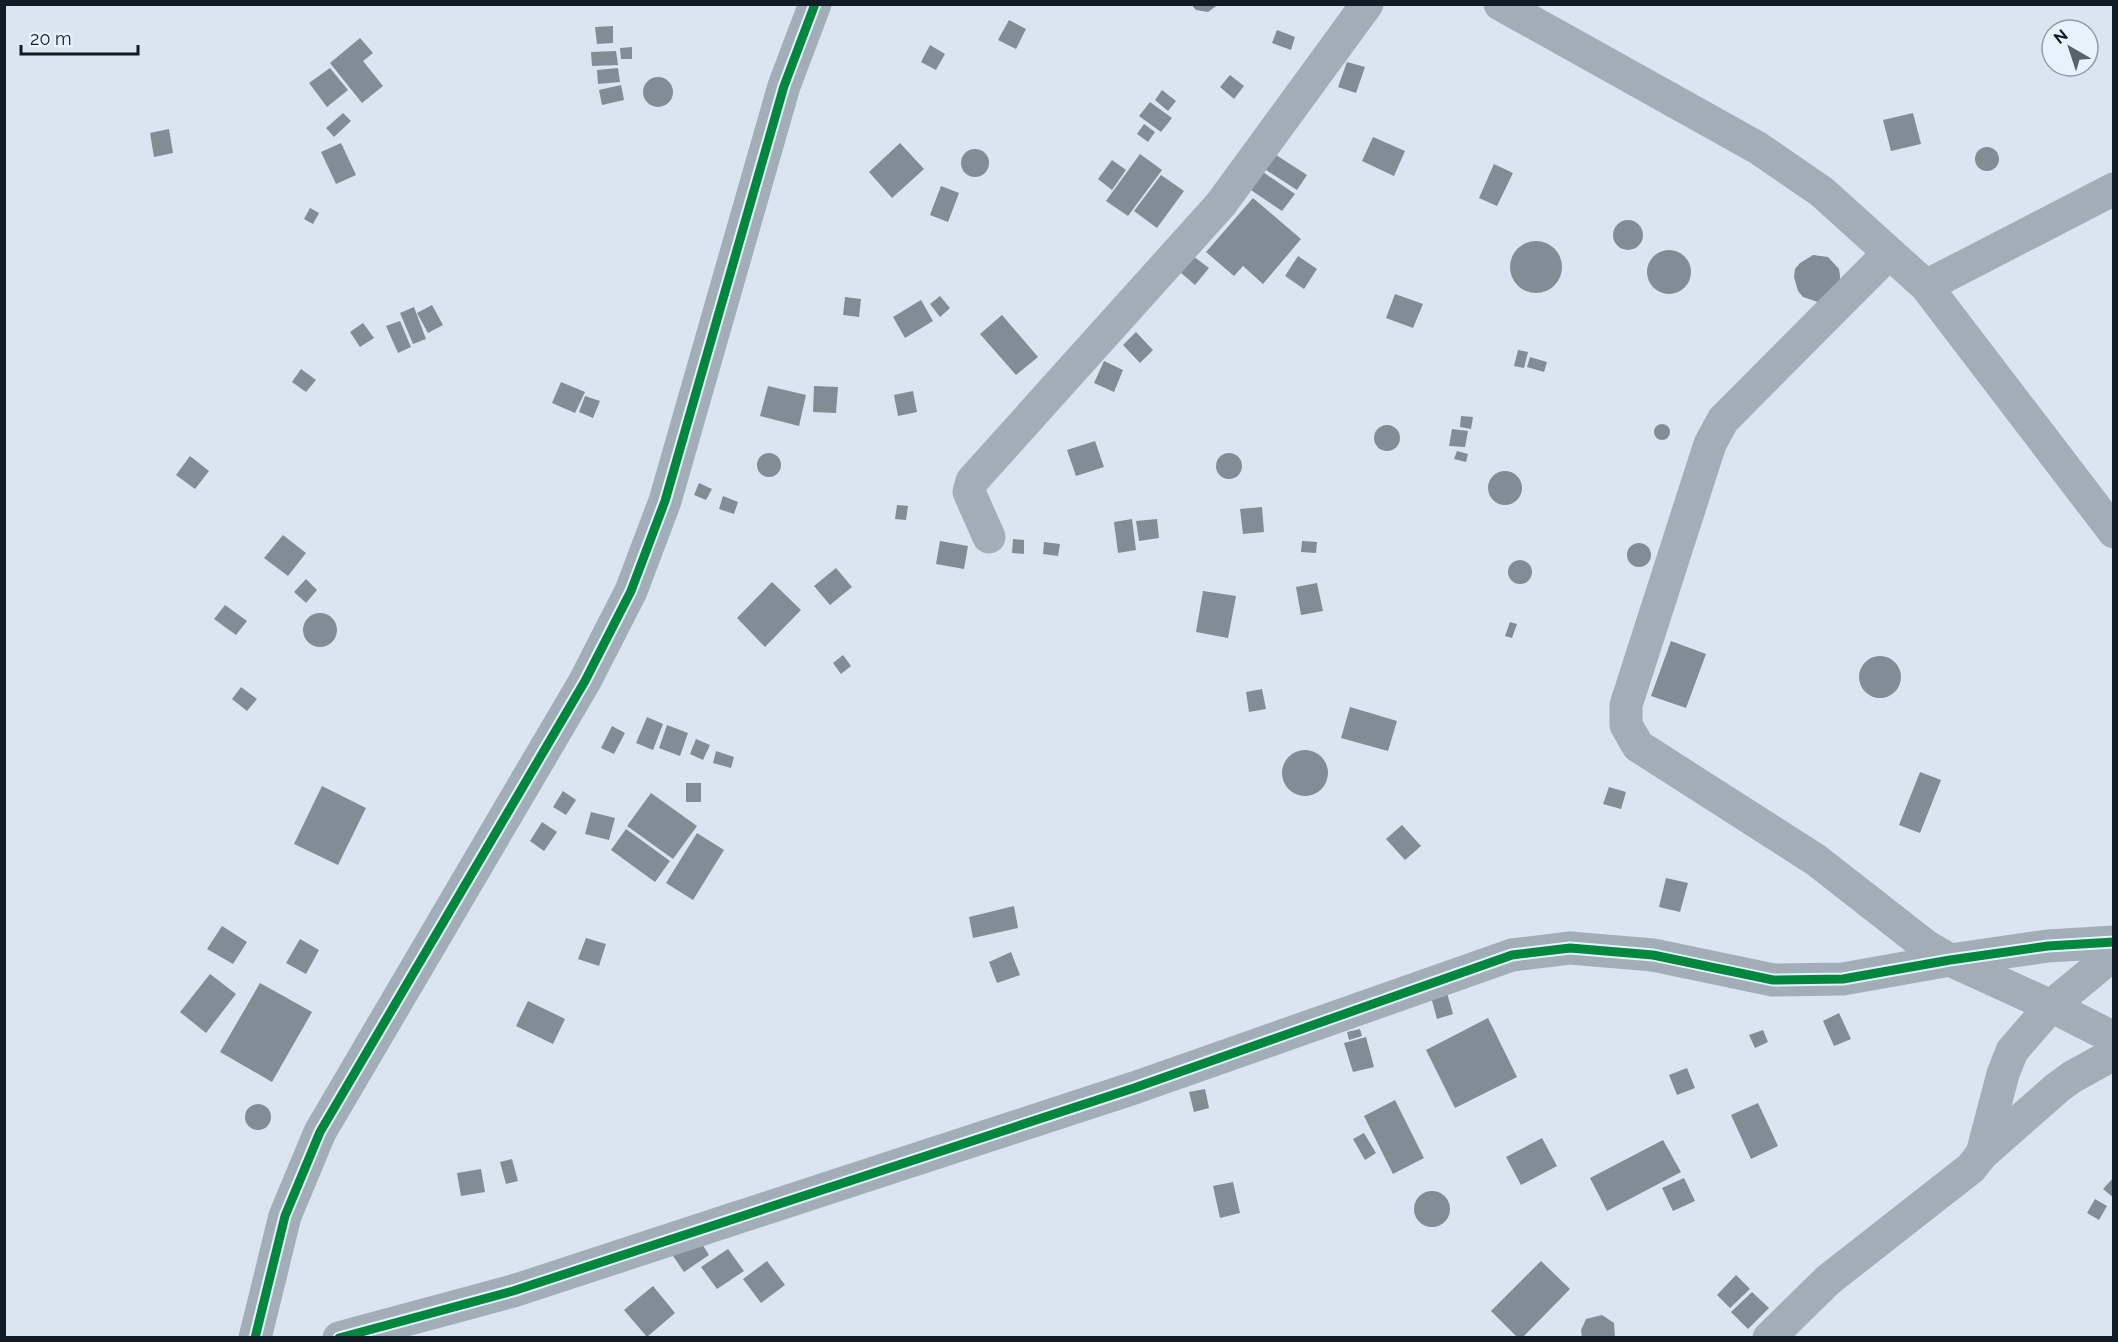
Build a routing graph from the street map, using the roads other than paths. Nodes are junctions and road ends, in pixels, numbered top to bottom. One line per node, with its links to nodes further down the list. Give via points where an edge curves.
1 (815, 4): 16 (street, via 784,86 665,501 631,591 585,681 320,1132 285,1216)
2 (1367, 4): 8 (street, via 1221,204 972,481 969,492)
3 (1500, 4): 5 (street, via 1758,148 1822,192)
4 (2114, 189): 6 (street)
5 (1889, 253): 6 (street); 11 (street, via 1723,420 1710,444 1626,705 1626,725 1638,746 1816,860 1926,946)
6 (1926, 286): 7 (street)
7 (2114, 532)
8 (990, 537)
9 (2114, 942): 11 (street, via 2048,946)
10 (2114, 954): 12 (street)
11 (1950, 960): 12 (street); 17 (street, via 1843,979 1773,980 1653,955 1570,948 1512,955 1134,1088 525,1287)
12 (2051, 1006): 13 (street); 15 (street, via 2012,1051)
13 (2114, 1038)
14 (2114, 1054): 15 (street, via 2056,1088)
15 (1982, 1154): 18 (street, via 1971,1168 1828,1280)
16 (255, 1338)
17 (339, 1338)
18 (1769, 1338)

